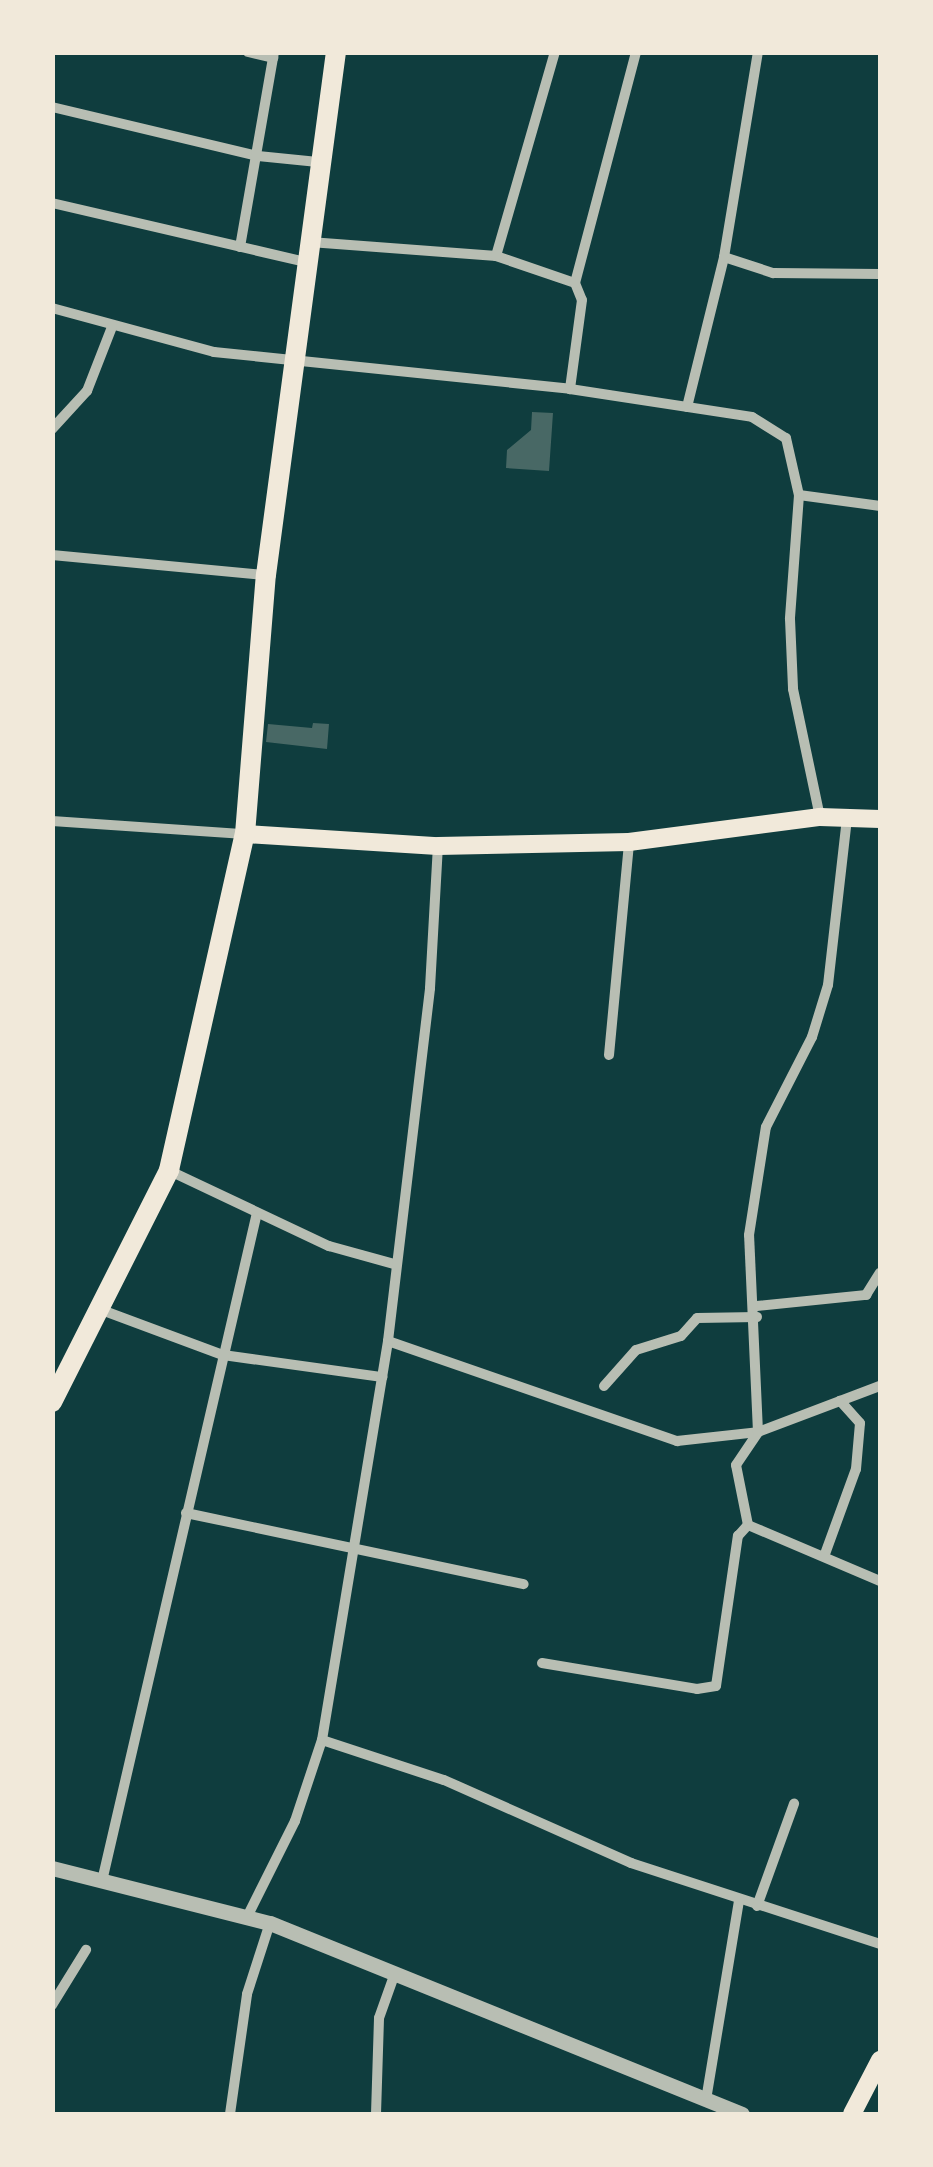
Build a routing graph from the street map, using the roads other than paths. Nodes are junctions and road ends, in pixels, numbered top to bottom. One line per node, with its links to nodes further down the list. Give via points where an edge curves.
1 (248, 52): 6 (street)
2 (336, 52): 9 (main road)
3 (555, 52): 13 (street)
4 (636, 52): 16 (street)
5 (758, 52): 14 (street)
6 (274, 56): 8 (street)
7 (52, 107): 8 (street)
8 (258, 156): 9 (street); 11 (street)
9 (318, 162): 12 (main road)
10 (52, 202): 11 (street)
11 (240, 248): 12 (street)
12 (308, 252): 13 (street); 19 (main road)
13 (496, 256): 16 (street)
14 (724, 257): 15 (street, via 773,273); 21 (street)
15 (880, 274)
16 (576, 283): 20 (street, via 582,300)
17 (52, 308): 18 (street)
18 (112, 327): 19 (street, via 214,352); 22 (street, via 88,391)
19 (296, 361): 20 (street); 26 (main road)
20 (570, 390): 21 (street)
21 (687, 407): 23 (street, via 752,417 786,438)
22 (52, 429)
23 (800, 496): 24 (street); 27 (street, via 790,619 793,688)
24 (880, 506)
25 (52, 555): 26 (street)
26 (266, 575): 31 (main road)
27 (820, 817): 28 (main road); 32 (main road)
28 (847, 818): 29 (main road); 40 (street, via 820,1017 766,1127 750,1236)
29 (880, 819)
30 (52, 821): 31 (street)
31 (245, 834): 33 (main road); 35 (main road)
32 (630, 842): 33 (main road); 34 (street)
33 (438, 846): 37 (street, via 430,988)
34 (609, 1056)
35 (168, 1170): 36 (street); 39 (main road)
36 (257, 1213): 37 (street, via 329,1246); 42 (street)
37 (394, 1264): 41 (street)
38 (880, 1272): 40 (street, via 866,1294)
39 (99, 1309): 42 (street); 47 (main road)
40 (756, 1312): 44 (street, via 698,1318 681,1336 636,1350); 48 (street)
41 (388, 1341): 43 (street); 48 (street, via 641,1433 713,1442)
42 (223, 1355): 43 (street); 49 (street)
43 (382, 1377): 51 (street)
44 (604, 1386)
45 (880, 1386): 46 (street)
46 (840, 1401): 48 (street); 52 (street, via 860,1423 856,1469)
47 (52, 1402)
48 (758, 1432): 50 (street, via 736,1465)
49 (186, 1513): 51 (street); 59 (street)
50 (748, 1525): 52 (street); 55 (street, via 738,1536 716,1686 697,1689)
51 (352, 1551): 54 (street); 56 (street)
52 (825, 1554): 53 (street)
53 (880, 1581)
54 (524, 1584)
55 (542, 1662)
56 (322, 1740): 60 (street, via 444,1780 631,1863); 62 (street, via 295,1821)
57 (794, 1804): 61 (street)
58 (52, 1868): 59 (street)
59 (102, 1881): 62 (street)
60 (739, 1900): 61 (street); 69 (street)
61 (757, 1906): 64 (street)
62 (248, 1915): 63 (street)
63 (270, 1923): 66 (street); 70 (street, via 246,1994)
64 (880, 1944)
65 (86, 1950): 67 (street)
66 (395, 1974): 69 (street); 71 (street, via 379,2018)
67 (52, 2004)
68 (880, 2060): 73 (main road)
69 (713, 2106): 72 (street)
70 (230, 2114)
71 (376, 2114)
72 (742, 2114)
73 (852, 2114)

